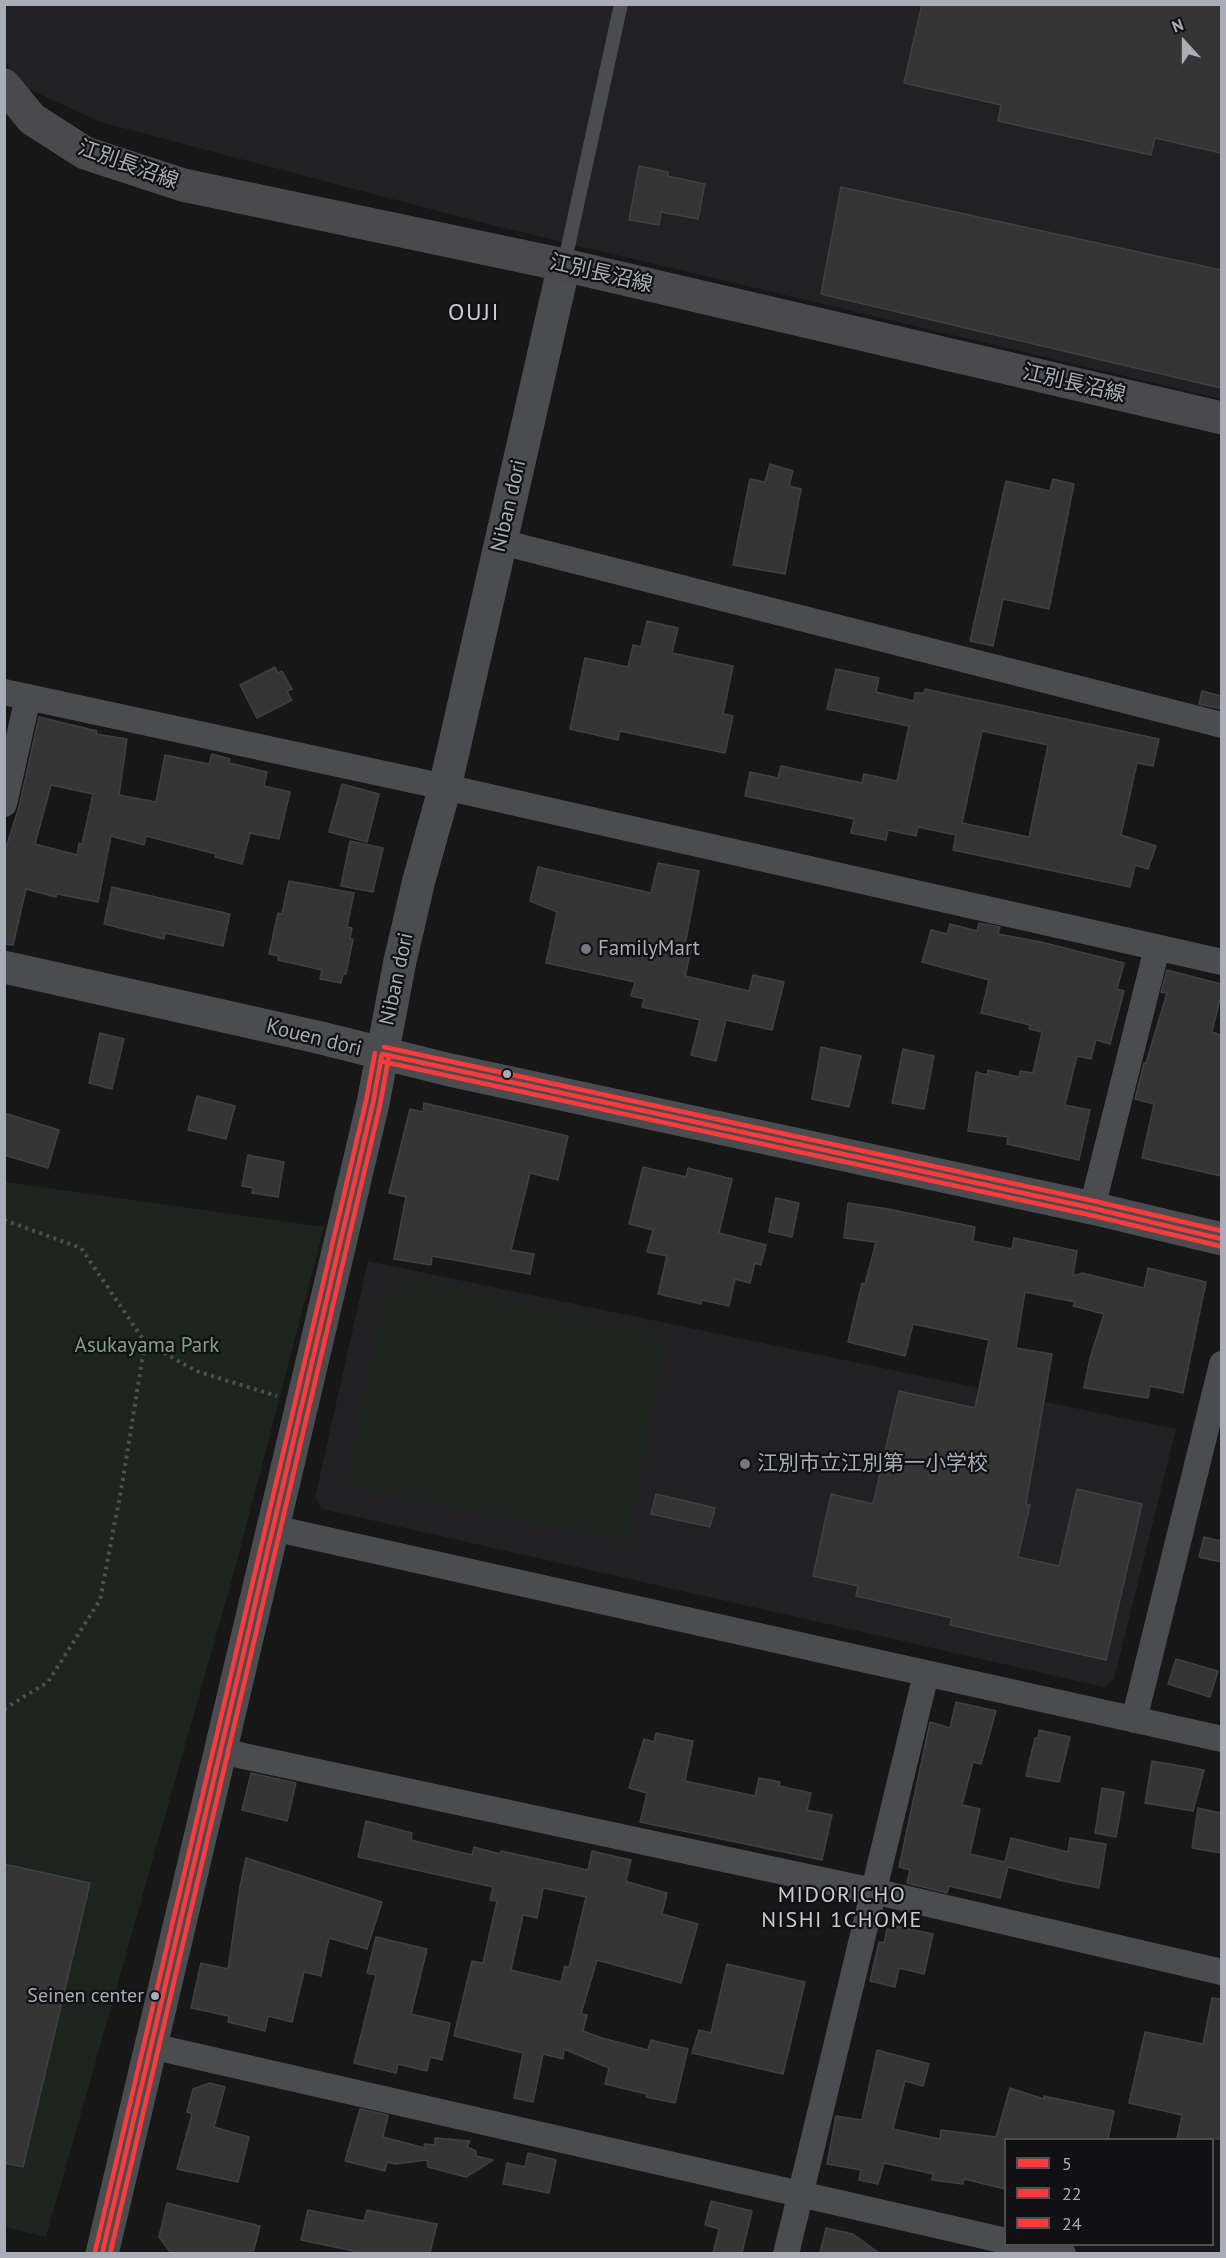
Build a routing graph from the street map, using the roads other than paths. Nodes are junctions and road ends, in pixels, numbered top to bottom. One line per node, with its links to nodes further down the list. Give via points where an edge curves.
1 (621, 4): 3 (lane)
2 (4, 85): 3 (main road, 江別長沼線, via 32,118 85,153 183,185)
3 (564, 265): 4 (main road, 江別長沼線); 5 (street, Niban dori)
4 (1221, 418)
5 (501, 542): 7 (street); 8 (street, Niban dori)
6 (16, 694): 8 (street); 9 (street)
7 (1221, 725)
8 (445, 787): 10 (street); 13 (street, Niban dori, via 419,880)
9 (4, 804)
10 (1157, 948): 11 (street); 14 (street)
11 (1221, 962)
12 (4, 967): 13 (street, Kouen dori)
13 (382, 1054): 14 (street, Kouen dori); 17 (street, Niban dori)
14 (1092, 1208): 15 (street, Kouen dori)
15 (1221, 1239)
16 (1221, 1364): 19 (street)
17 (273, 1528): 18 (street); 21 (street, Niban dori)
18 (926, 1674): 19 (street); 22 (street)
19 (1134, 1720): 20 (street)
20 (1221, 1739)
21 (220, 1751): 22 (street); 24 (street, Niban dori)
22 (873, 1891): 23 (street); 25 (street)
23 (1221, 1972)
24 (151, 2046): 25 (street); 28 (street, Niban dori)
25 (800, 2194): 26 (street); 29 (street)
26 (1004, 2241)
27 (1032, 2246): 30 (street)
28 (102, 2253)
29 (786, 2253)
30 (1063, 2253)

